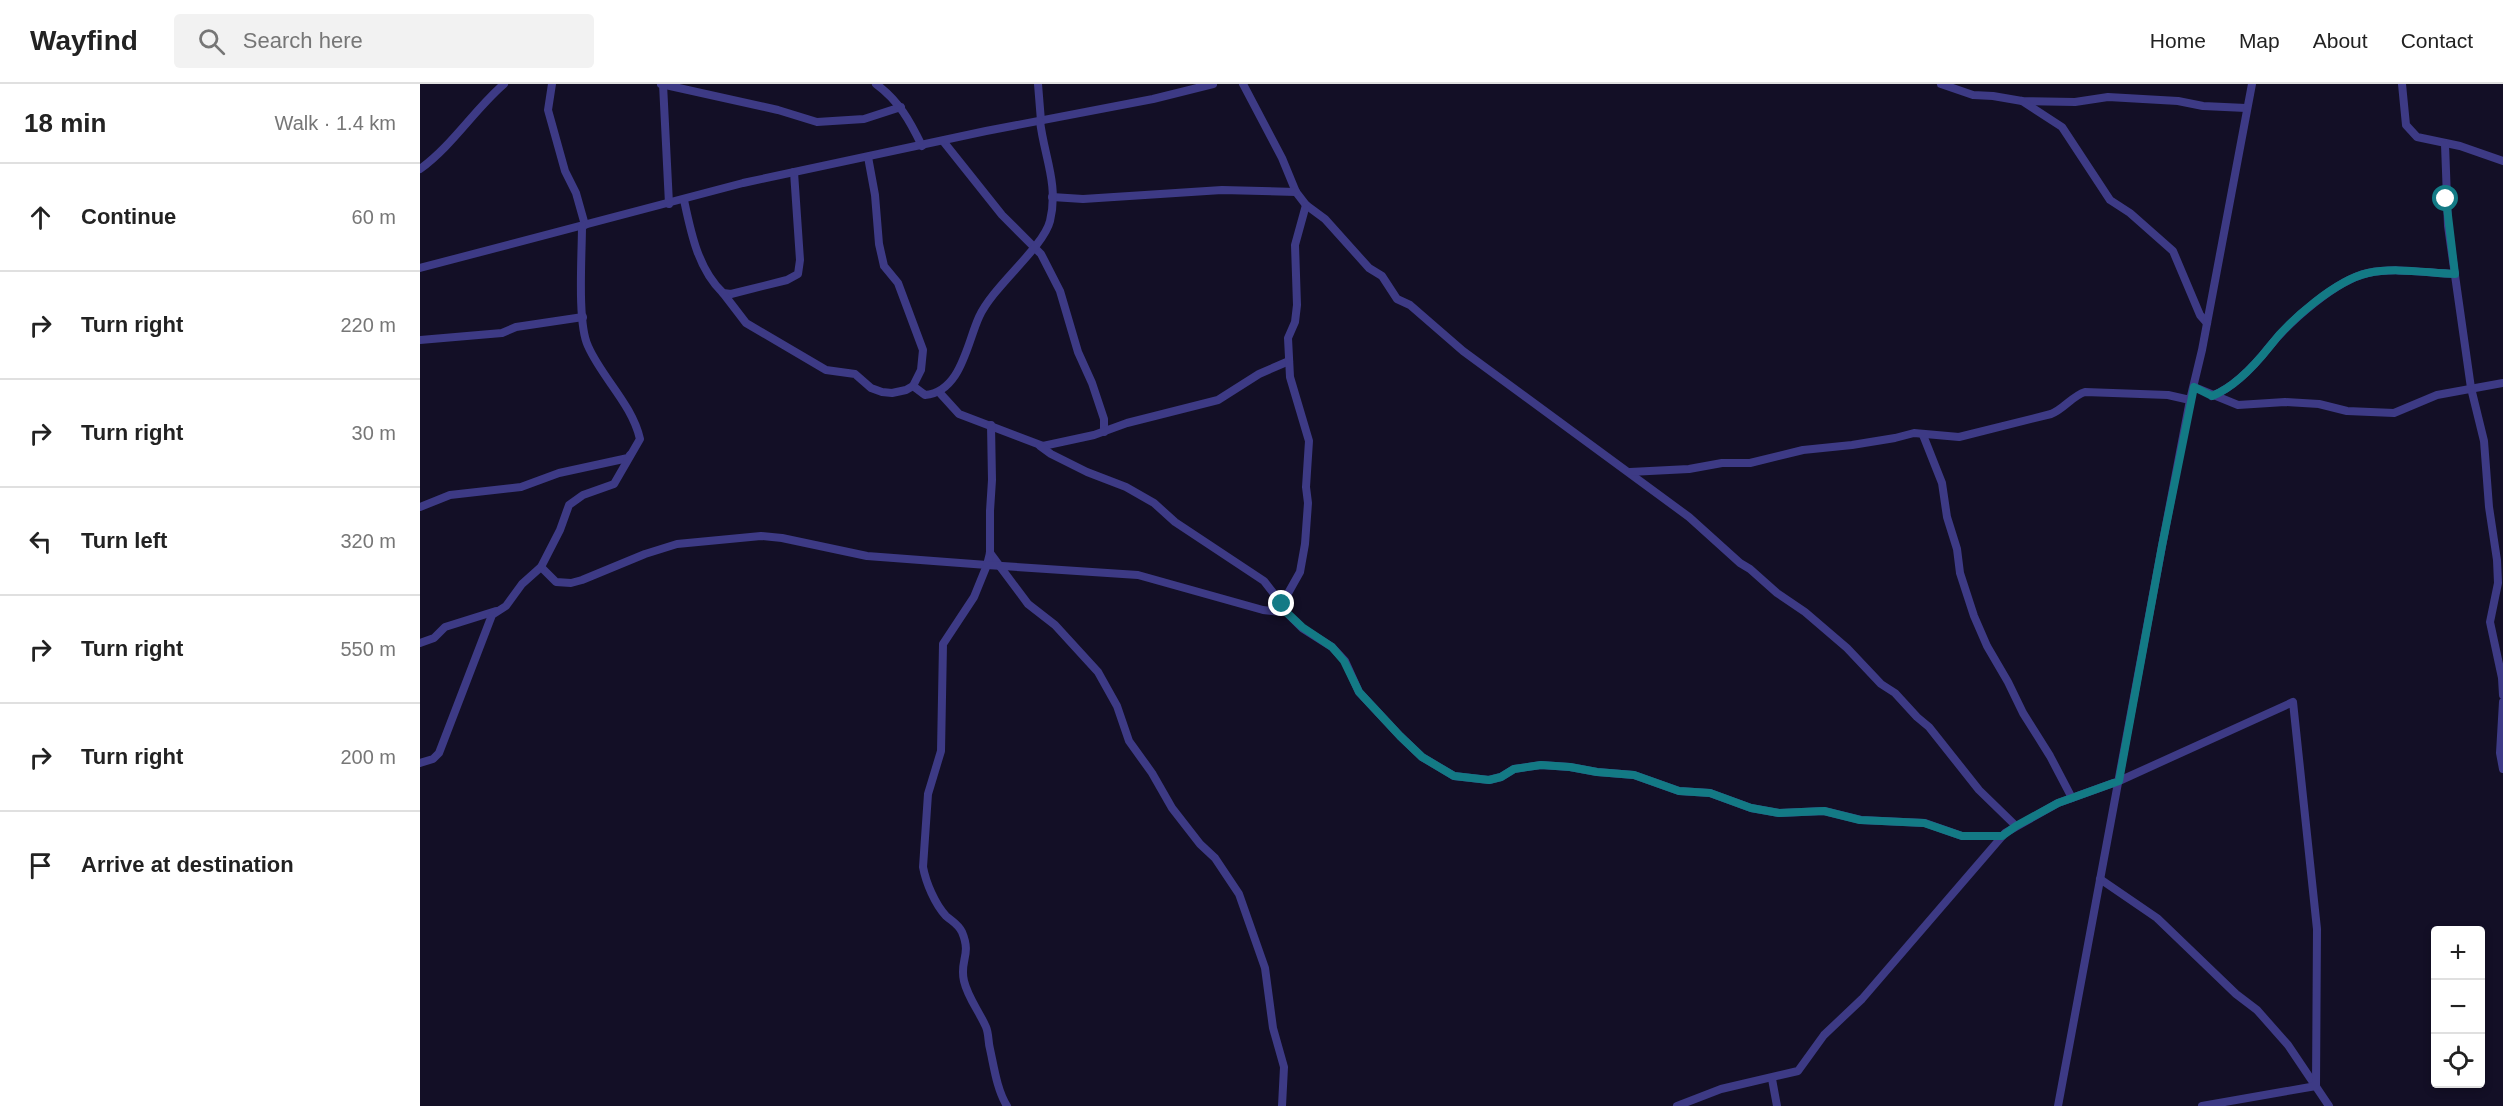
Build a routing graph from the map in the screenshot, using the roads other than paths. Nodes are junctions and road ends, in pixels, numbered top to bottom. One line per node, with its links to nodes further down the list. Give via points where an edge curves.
1 (504, 84): 20 (street)
2 (552, 84): 27 (street, via 548,110)
3 (662, 84): 12 (street, via 817,122 864,119); 25 (street)
4 (876, 84): 12 (street)
5 (1038, 84): 14 (street)
6 (1213, 84): 14 (street)
7 (1243, 84): 22 (street)
8 (1941, 84): 11 (street, via 1973,95)
9 (2252, 84): 13 (street)
10 (2402, 84): 16 (street, via 2406,125 2416,137)
11 (2022, 101): 13 (street, via 2075,102 2108,97); 33 (street, via 2062,127 2110,200 2173,251)
12 (901, 107): 17 (street)
13 (2246, 108): 33 (street)
14 (1041, 121): 15 (street); 23 (street, via 1053,178)
15 (943, 141): 17 (street); 28 (street)
16 (2445, 144): 19 (street); 30 (street)
17 (922, 146): 18 (street)
18 (868, 157): 21 (street); 37 (street, via 884,266 898,283 923,350 921,370)
19 (2503, 161)
20 (420, 169)
21 (794, 172): 24 (street); 31 (street, via 798,274 787,280)
22 (1296, 192): 23 (street, via 1222,190 1083,200); 26 (street)
23 (1052, 197): 28 (street, via 1049,224)
24 (684, 200): 25 (street); 31 (street, via 692,239 704,267)
25 (669, 204): 27 (street)
26 (1306, 205): 35 (street, via 1295,245 1297,305 1288,338); 50 (street, via 1325,219 1369,268 1382,276 1397,299)
27 (583, 225): 29 (street); 32 (street)
28 (1033, 247): 40 (street, via 979,316 953,377); 43 (street, via 1041,254 1060,291)
29 (420, 268)
30 (2455, 274): 39 (street); 41 (street, via 2376,272 2350,280 2292,322 2251,368)
31 (723, 293): 37 (street, via 746,323 826,370 855,374 882,392)
32 (583, 317): 34 (street, via 516,327 502,333); 49 (street, via 588,346 638,430 640,439)
33 (2207, 323): 38 (street)
34 (420, 340)
35 (1289, 361): 45 (street, via 1259,374 1218,400); 56 (street, via 1309,450 1303,559)
36 (2503, 383): 39 (street)
37 (913, 386): 40 (street, via 925,395)
38 (2194, 387): 41 (street); 42 (street)
39 (2471, 388): 41 (street, via 2437,395 2394,413 2285,402 2238,405); 59 (street, via 2484,441 2488,507 2497,560 2498,584 2490,622)
40 (939, 393): 44 (street, via 959,414)
41 (2212, 396)
42 (2190, 400): 47 (street, via 2168,395 2085,392 2051,414 1985,432 1959,437); 63 (street)
43 (1104, 419): 45 (street); 46 (street)
44 (991, 426): 48 (street); 52 (street)
45 (1113, 427): 46 (street)
46 (1104, 432): 48 (street)
47 (1923, 435): 50 (street, via 1914,433 1803,450 1750,463); 64 (street, via 1942,483 1960,573 1974,616 2023,714)
48 (1040, 446): 56 (street, via 1154,503 1175,522 1264,581)
49 (630, 455): 51 (street, via 520,487 450,495); 55 (street, via 614,484 583,495 569,505 561,530)
50 (1630, 472): 65 (street, via 1847,648 1929,727 1979,790)
51 (420, 507)
52 (990, 553): 53 (street); 54 (street)
53 (987, 565): 54 (street); 55 (street, via 867,556 761,536 677,544 571,583 556,582); 70 (street, via 974,597 943,644 941,751 928,794 923,867 934,897 958,924 965,941 964,983 987,1030 1000,1092)
54 (999, 566): 56 (street, via 1138,575 1263,610 1280,612); 71 (street, via 1028,604 1062,632 1098,672 1114,700 1129,741 1172,808 1215,858 1239,894 1265,968 1272,1028 1284,1067)
55 (540, 567): 57 (street)
56 (1282, 607): 66 (street, via 1302,627 1332,647 1344,661 1359,692 1400,736 1422,757 1454,776 1489,780 1514,769 1541,765 1570,767 1634,775 1679,791 1710,793 1779,813 1824,811 1860,820 1924,823 1962,836)
57 (499, 611): 58 (street, via 445,627 434,638); 61 (street, via 492,615 481,640 439,753)
58 (420, 643)
59 (2503, 695)
60 (2503, 702): 62 (street)
61 (420, 763)
62 (2503, 769)
63 (2119, 781): 64 (street); 67 (street); 69 (street, via 2293,702 2317,929)
64 (2072, 798): 65 (street)
65 (2016, 826): 66 (street)
66 (2002, 836): 68 (street, via 1862,999 1824,1035 1798,1071)
67 (2100, 879): 69 (street, via 2157,918 2257,1010 2288,1045); 74 (street)
68 (1772, 1079): 72 (street, via 1721,1089); 73 (street)
69 (2316, 1086): 75 (street); 76 (street)
70 (1007, 1106)
71 (1282, 1106)
72 (1677, 1106)
73 (1776, 1106)
74 (2058, 1106)
75 (2202, 1106)
76 (2329, 1106)

